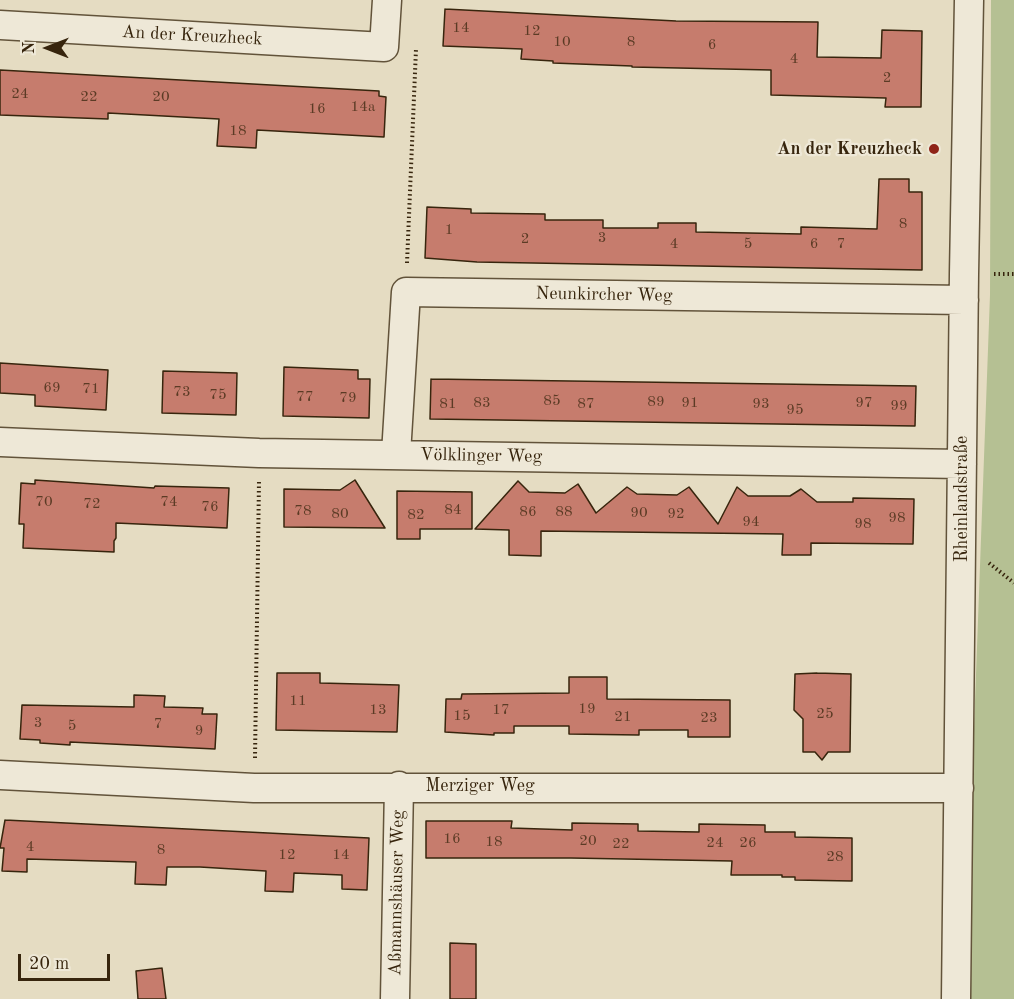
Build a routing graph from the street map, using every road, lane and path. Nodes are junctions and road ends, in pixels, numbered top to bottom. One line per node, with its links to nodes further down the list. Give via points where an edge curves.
1 (387, 0): 3 (street, An der Kreuzheck, via 384,47)
2 (969, 0): 6 (street, Rheinlandstraße)
3 (0, 26)
4 (416, 40): 5 (path)
5 (406, 292): 6 (street, Neunkircher Weg); 9 (street)
6 (964, 300): 10 (street, Rheinlandstraße)
7 (0, 442): 8 (street, Völklinger Weg)
8 (259, 453): 9 (street, Völklinger Weg); 13 (path)
9 (396, 454): 10 (street, Völklinger Weg)
10 (962, 464): 14 (street, Rheinlandstraße)
11 (0, 775): 13 (street, Merziger Weg)
12 (399, 786): 13 (street, Merziger Weg); 14 (street, Merziger Weg); 15 (street, Aßmannshäuser Weg)
13 (254, 788)
14 (959, 788): 16 (street, Rheinlandstraße)
15 (395, 999)
16 (956, 999)

